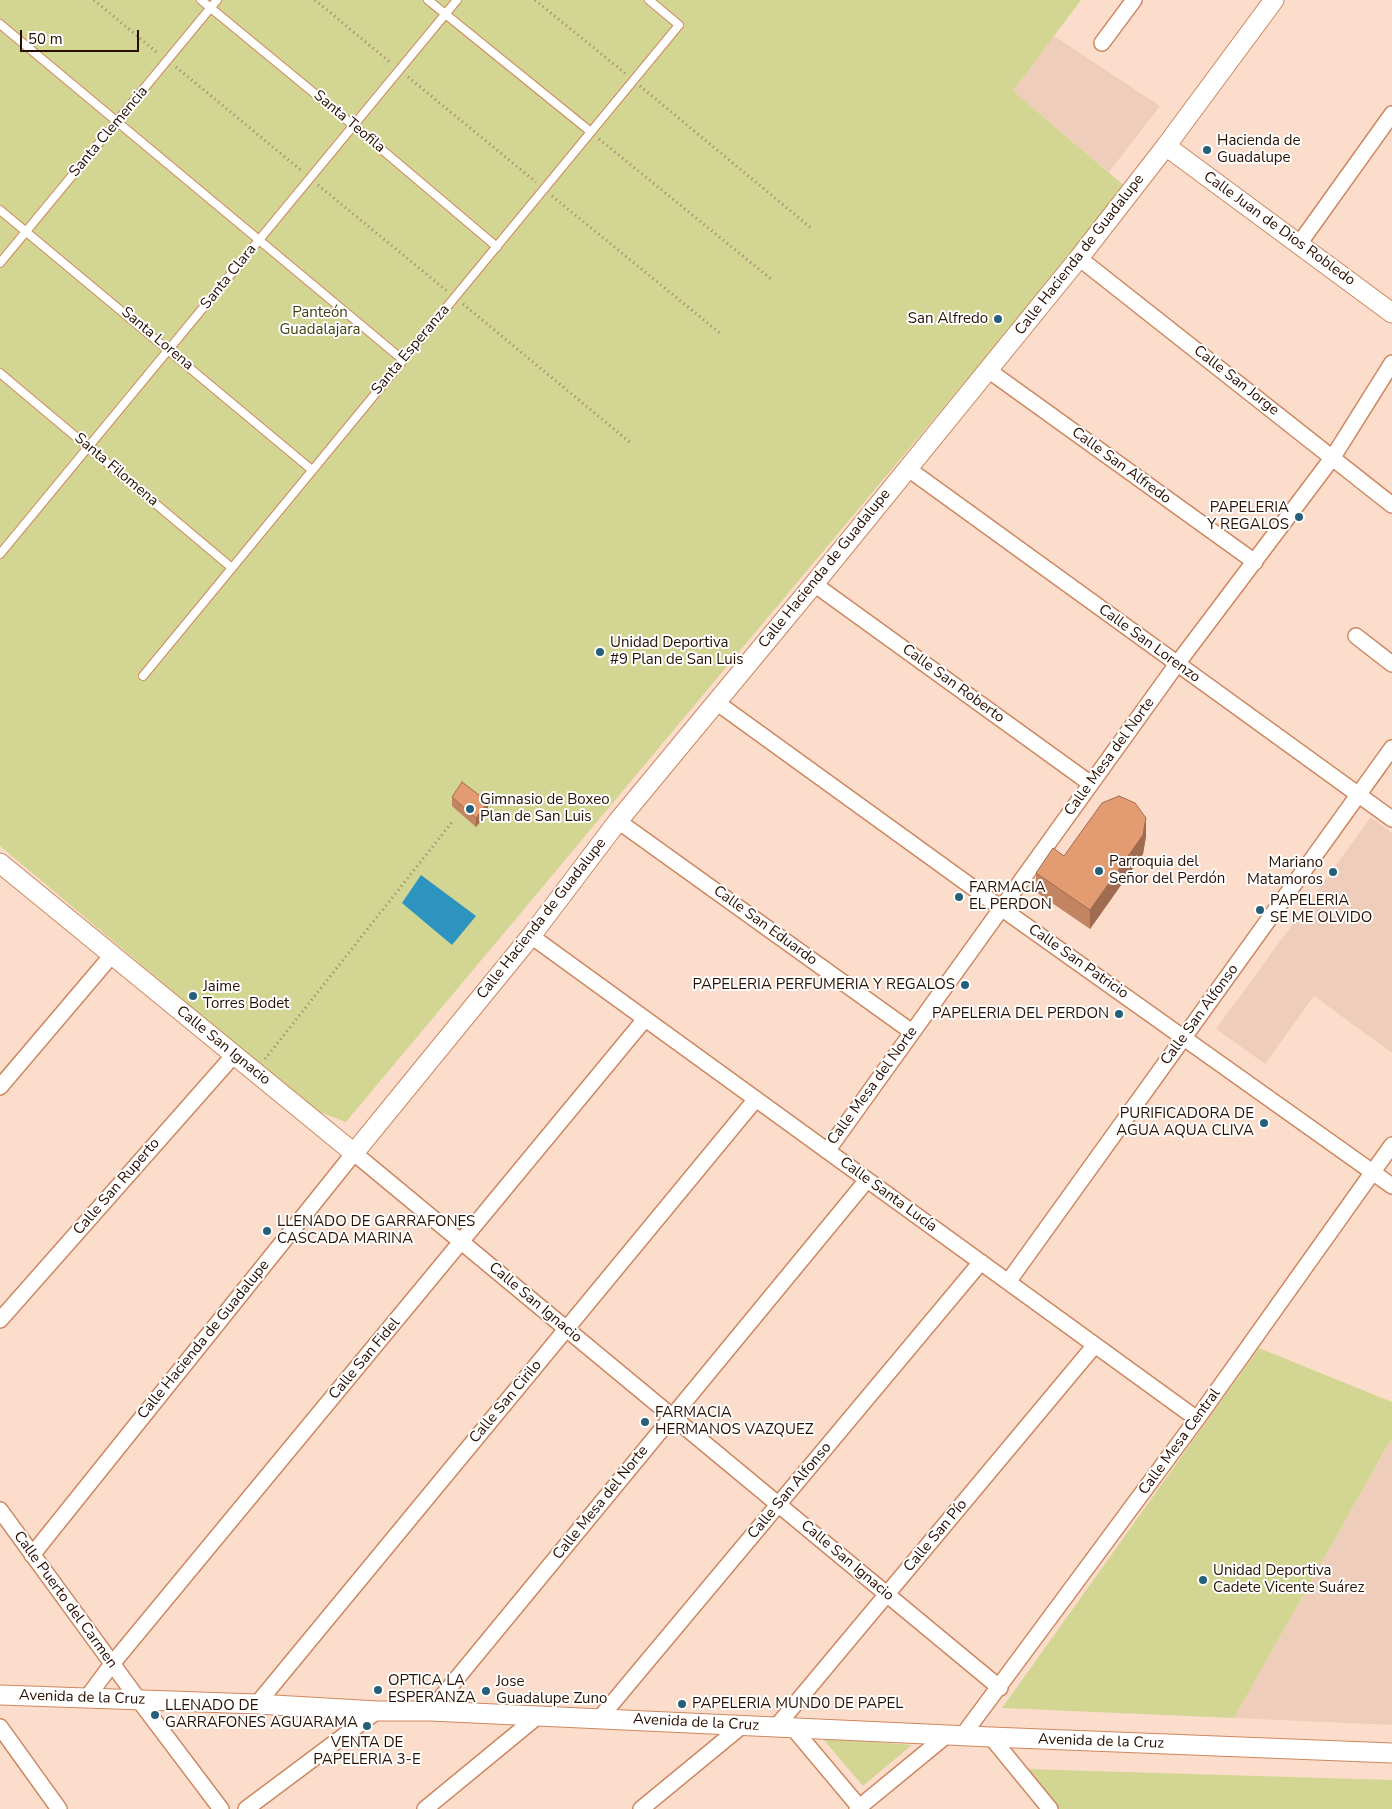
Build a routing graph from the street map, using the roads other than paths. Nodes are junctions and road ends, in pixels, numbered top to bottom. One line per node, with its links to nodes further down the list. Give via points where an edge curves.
1 (201, 0): 8 (lane, Santa Teofila)
2 (218, 0): 8 (lane, Santa Clemencia)
3 (428, 0): 9 (lane)
4 (457, 0): 9 (lane, Santa Clara)
5 (650, 0): 15 (lane, Santa Esperanza, via 680,25)
6 (1134, 0): 11 (street)
7 (1274, 0): 16 (street, Calle Hacienda de Guadalupe)
8 (211, 8): 13 (lane, Santa Clemencia); 14 (lane, Santa Teofila)
9 (446, 14): 14 (lane, Santa Clara); 15 (lane)
10 (0, 24): 13 (lane)
11 (1102, 44)
12 (1392, 114): 20 (street)
13 (117, 122): 18 (lane, Santa Clemencia); 19 (lane)
14 (354, 126): 19 (lane, Santa Clara); 21 (lane, Santa Teofila)
15 (591, 132): 21 (lane, Santa Esperanza)
16 (1166, 146): 20 (street, Calle Juan de Dios Robledo); 22 (street, Calle Hacienda de Guadalupe)
17 (0, 210): 18 (lane, Santa Lorena)
18 (26, 231): 23 (lane, Santa Clemencia); 25 (lane, Santa Lorena)
19 (260, 240): 25 (lane, Santa Clara); 26 (lane)
20 (1299, 244): 24 (street, Calle Juan de Dios Robledo)
21 (496, 247): 26 (lane, Santa Esperanza)
22 (1079, 258): 28 (street, Calle Hacienda de Guadalupe); 31 (street, Calle San Jorge)
23 (0, 263)
24 (1392, 313)
25 (169, 350): 30 (lane, Santa Clara); 33 (lane, Santa Lorena)
26 (403, 360): 33 (lane, Santa Esperanza)
27 (1392, 363): 31 (street, Calle Mesa del Norte)
28 (988, 370): 32 (street, Calle Hacienda de Guadalupe); 36 (street, Calle San Alfredo)
29 (0, 372): 30 (lane, Santa Filomena)
30 (88, 447): 35 (lane, Santa Clara); 37 (lane, Santa Filomena)
31 (1333, 457): 34 (street, Calle San Jorge); 36 (street, Calle Mesa del Norte)
32 (907, 468): 38 (street, Calle Hacienda de Guadalupe); 40 (street, Calle San Lorenzo)
33 (312, 470): 37 (lane, Santa Esperanza)
34 (1392, 505)
35 (0, 554)
36 (1255, 562): 40 (street, Calle Mesa del Norte)
37 (232, 568): 42 (lane, Santa Esperanza)
38 (814, 584): 43 (street, Calle Hacienda de Guadalupe); 45 (street, Calle San Roberto)
39 (1356, 636): 41 (street)
40 (1177, 664): 45 (street, Calle Mesa del Norte); 46 (street, Calle San Lorenzo)
41 (1392, 664)
42 (143, 676)
43 (716, 702): 48 (street, Calle Hacienda de Guadalupe); 50 (street, Calle San Patricio)
44 (1392, 748): 46 (street, Calle San Alfonso)
45 (1091, 784): 50 (street, Calle Mesa del Norte)
46 (1359, 796): 47 (street, Calle San Lorenzo); 55 (street, Calle San Alfonso)
47 (1392, 820)
48 (618, 821): 51 (street, Calle Hacienda de Guadalupe); 54 (street, Calle San Eduardo)
49 (0, 863): 52 (street, Calle San Ignacio)
50 (1001, 908): 54 (street, Calle Mesa del Norte); 55 (street, Calle San Patricio)
51 (531, 936): 53 (street, Calle Santa Lucía); 61 (street, Calle Hacienda de Guadalupe)
52 (112, 955): 56 (street, Calle San Ignacio); 57 (street)
53 (645, 1019): 58 (street, Calle Santa Lucía); 65 (street, Calle San Fidel)
54 (912, 1032): 60 (street, Calle Mesa del Norte)
55 (1184, 1038): 62 (street, Calle San Patricio); 67 (street, Calle San Alfonso)
56 (234, 1055): 61 (street, Calle San Ignacio); 68 (street, Calle San Ruperto)
57 (0, 1087)
58 (756, 1099): 60 (street, Calle Santa Lucía); 69 (street, Calle San Cirilo)
59 (1392, 1145): 62 (street, Calle Mesa Central)
60 (827, 1151): 63 (street, Calle Santa Lucía)
61 (354, 1153): 65 (street, Calle San Ignacio); 75 (street, Calle Hacienda de Guadalupe)
62 (1372, 1172): 64 (street, Calle San Patricio); 72 (street, Calle Mesa Central)
63 (867, 1180): 66 (street, Calle Santa Lucía); 71 (street, Calle Mesa del Norte)
64 (1392, 1186)
65 (461, 1242): 69 (street, Calle San Ignacio); 77 (street, Calle San Fidel)
66 (981, 1262): 67 (street, Calle Santa Lucía); 73 (street, Calle San Alfonso)
67 (1008, 1282): 70 (street, Calle Santa Lucía)
68 (0, 1320)
69 (566, 1329): 71 (street, Calle San Ignacio); 82 (street, Calle San Cirilo)
70 (1095, 1345): 72 (street, Calle Santa Lucía); 76 (street, Calle San Pío)
71 (672, 1417): 73 (street, Calle San Ignacio); 83 (street, Calle Mesa del Norte)
72 (1197, 1418): 78 (street, Calle Mesa Central)
73 (779, 1505): 76 (street, Calle San Ignacio); 86 (street, Calle San Alfonso)
74 (0, 1510): 75 (street, Calle Puerto del Carmen)
75 (32, 1555): 77 (street, Calle Puerto del Carmen)
76 (887, 1594): 78 (street, Calle San Ignacio); 89 (street, Calle San Pío)
77 (112, 1664): 80 (street, Calle San Fidel); 81 (street, Calle Puerto del Carmen)
78 (1000, 1688): 90 (street, Calle Mesa Central)
79 (0, 1695): 80 (street, Avenida de la Cruz)
80 (86, 1699): 81 (street, Avenida de la Cruz)
81 (138, 1699): 82 (street, Avenida de la Cruz); 95 (street, Calle Puerto del Carmen)
82 (257, 1704): 84 (street, Avenida de la Cruz)
83 (430, 1710): 84 (street, Avenida de la Cruz); 85 (street, Avenida de la Cruz)
84 (378, 1711): 96 (street)
85 (538, 1716): 86 (street, Avenida de la Cruz); 97 (street)
86 (599, 1718): 87 (street, Avenida de la Cruz)
87 (744, 1725): 89 (street, Avenida de la Cruz); 98 (street)
88 (0, 1726): 94 (street)
89 (784, 1727): 90 (street, Avenida de la Cruz); 93 (street)
90 (955, 1735): 91 (street, Avenida de la Cruz); 93 (street, Calle Mesa Central)
91 (991, 1737): 92 (street, Avenida de la Cruz); 99 (street)
92 (1392, 1753)
93 (859, 1808)
94 (59, 1809)
95 (221, 1809)
96 (246, 1809)
97 (425, 1809)
98 (642, 1809)
99 (1050, 1809)

